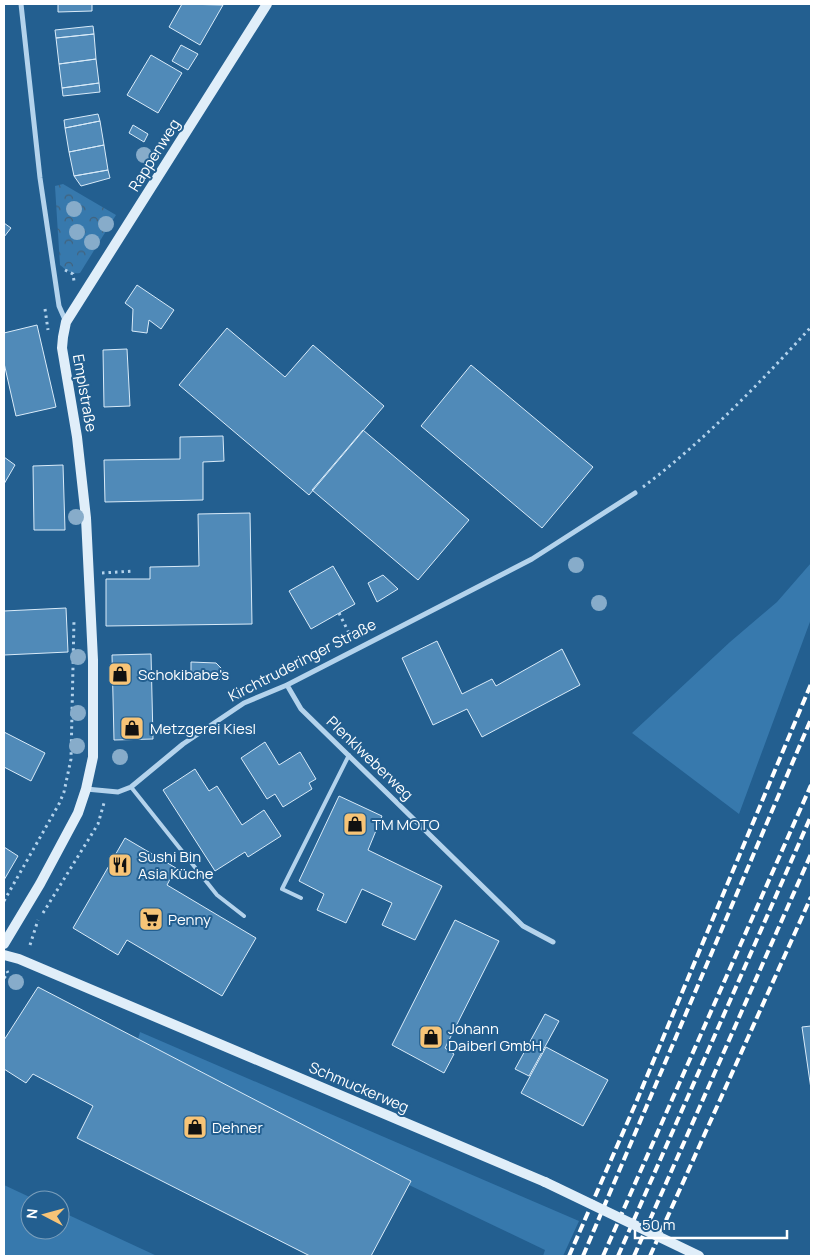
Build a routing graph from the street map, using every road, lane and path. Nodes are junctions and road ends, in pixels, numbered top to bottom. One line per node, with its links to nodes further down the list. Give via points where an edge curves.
1 (21, 4): 4 (street, Emplstraße, via 40,178 59,306)
2 (267, 4): 4 (street, Rappenweg)
3 (44, 303): 6 (path)
4 (66, 322): 16 (street, Emplstraße, via 62,348 86,518 92,640 93,757)
5 (811, 327): 7 (path, via 743,398)
6 (48, 331)
7 (635, 493): 13 (street, Kirchtruderinger Straße, via 532,559)
8 (134, 571): 9 (path)
9 (101, 573)
10 (339, 613): 12 (path)
11 (74, 617): 19 (path, via 71,760 64,792)
12 (353, 641)
13 (287, 685): 14 (street, Plenklweberweg, via 302,709); 15 (street, Kirchtruderinger Straße, via 244,703 183,744)
14 (349, 755): 18 (lane, via 282,889); 21 (street, Plenklweberweg, via 524,926)
15 (131, 787): 17 (street, Kirchtruderinger Straße); 20 (lane, via 217,895)
16 (86, 790): 17 (street, Kirchtruderinger Straße); 22 (street, via 78,813)
17 (106, 792): 23 (path, via 98,824 37,922)
18 (301, 898)
19 (4, 901)
20 (244, 916)
21 (553, 942)
22 (4, 944)
23 (30, 945)
24 (4, 956): 27 (street, Schmuckerweg, bridge, via 19,959 545,1182)
25 (8, 973): 26 (path)
26 (4, 978)
27 (699, 1256)

